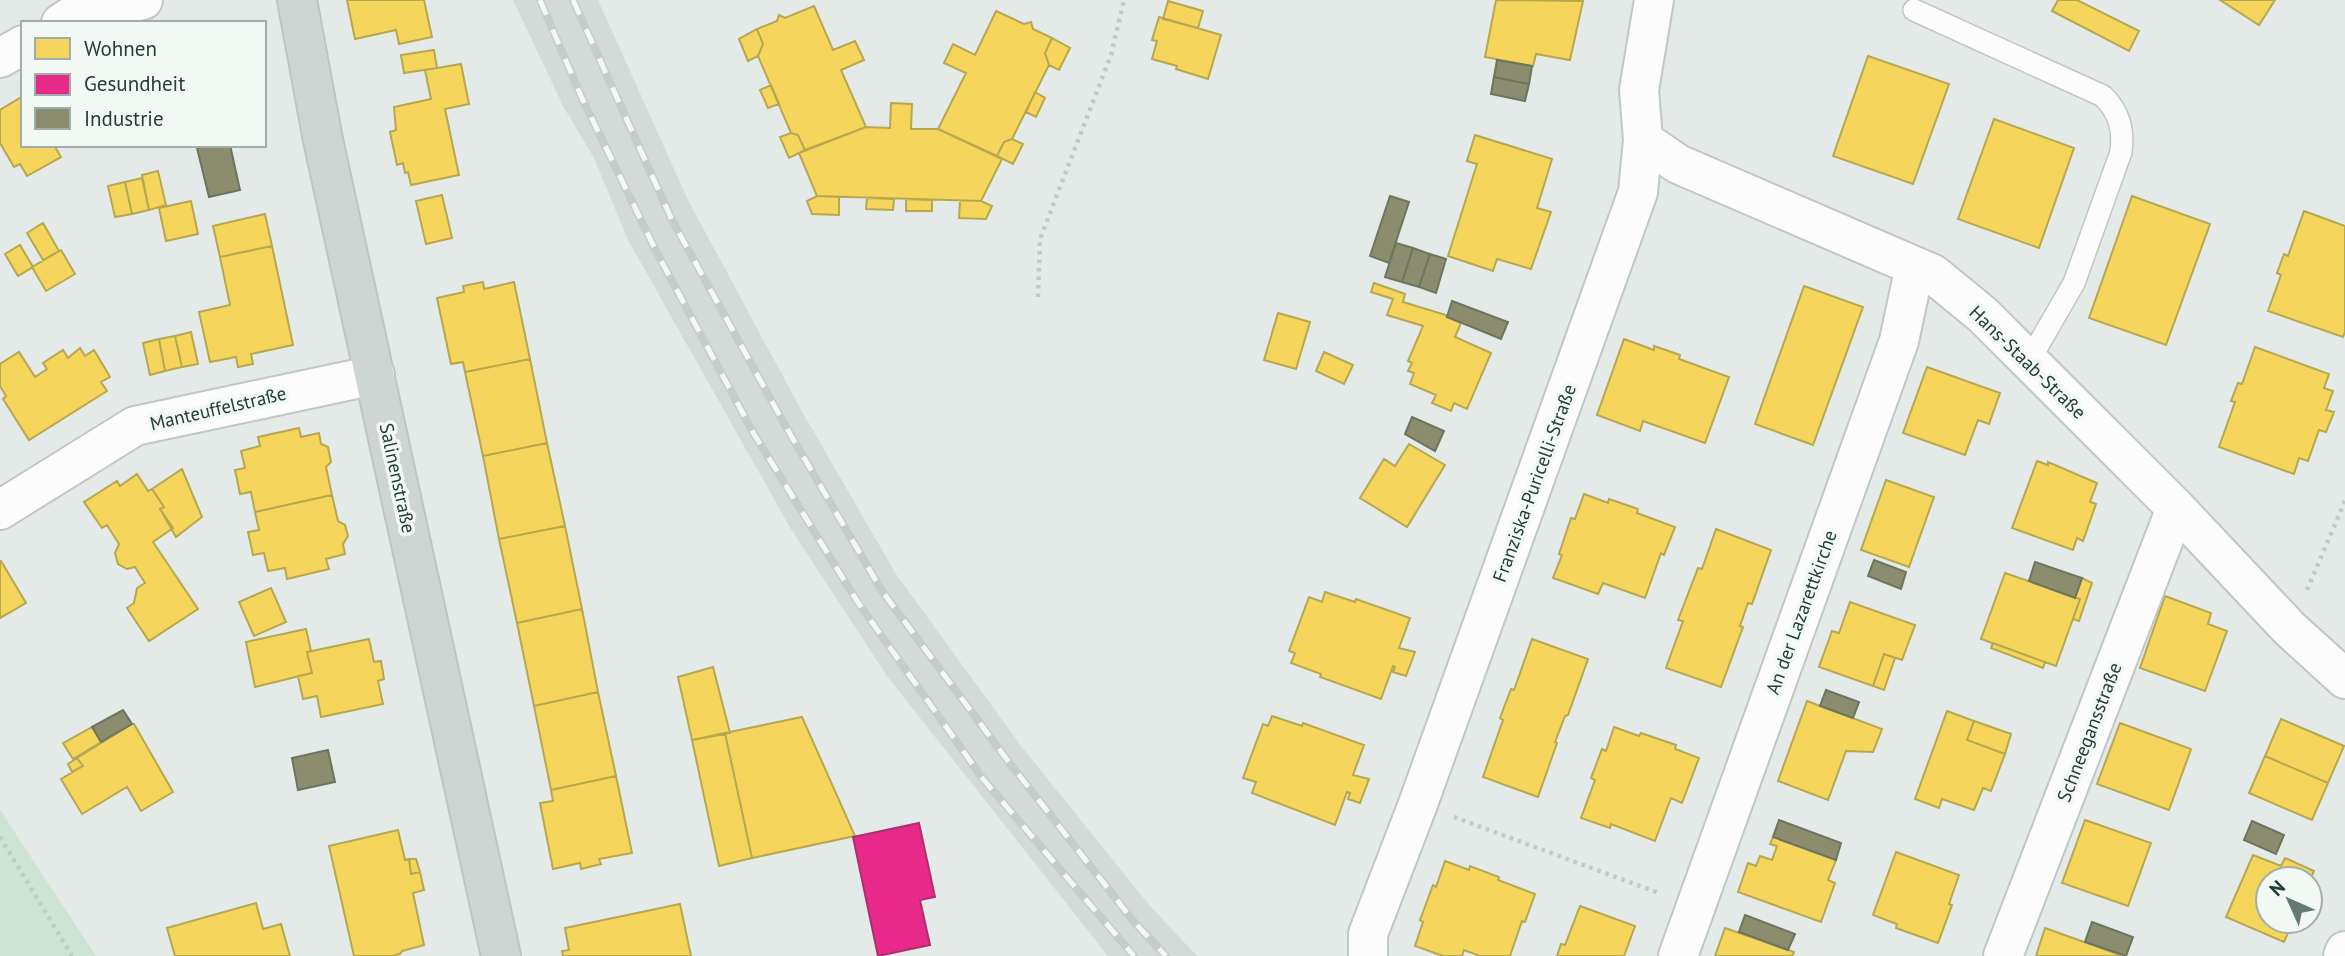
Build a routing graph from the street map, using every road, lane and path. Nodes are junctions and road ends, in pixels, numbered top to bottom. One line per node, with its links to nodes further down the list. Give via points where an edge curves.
1 (143, 0): 6 (street)
2 (297, 0): 13 (main road, Salinenstraße)
3 (1124, 0): 11 (path, via 1111,55 1040,239)
4 (1654, 0): 9 (street, Franziska-Puricelli-Straße, via 1639,90)
5 (1914, 10): 12 (lane, via 2104,96 2120,120 2121,152 2074,283)
6 (64, 21)
7 (21, 46): 8 (street)
8 (0, 58)
9 (1643, 140): 10 (street, Hans-Staab-Straße, via 1678,164); 19 (street, Franziska-Puricelli-Straße, via 1637,192)
10 (1915, 266): 12 (street, Hans-Staab-Straße, via 1933,274 1983,315); 21 (street, An der Lazarettkirche, via 1899,341)
11 (1038, 297)
12 (2029, 361): 15 (street, Hans-Staab-Straße)
13 (375, 375): 16 (street, Manteuffelstraße, via 135,426); 24 (main road, Salinenstraße)
14 (2345, 501): 17 (path)
15 (2175, 508): 17 (street, Hans-Staab-Straße); 27 (street, Schneegansstraße)
16 (0, 510)
17 (2290, 629): 18 (street, Hans-Staab-Straße)
18 (2345, 679)
19 (1418, 804): 21 (path); 25 (street, Franziska-Puricelli-Straße, via 1368,934)
20 (0, 837): 23 (path)
21 (1696, 906): 26 (street, An der Lazarettkirche)
22 (2345, 951): 28 (street)
23 (72, 956)
24 (501, 956)
25 (1368, 956)
26 (1678, 956)
27 (2003, 956)
28 (2343, 956)

